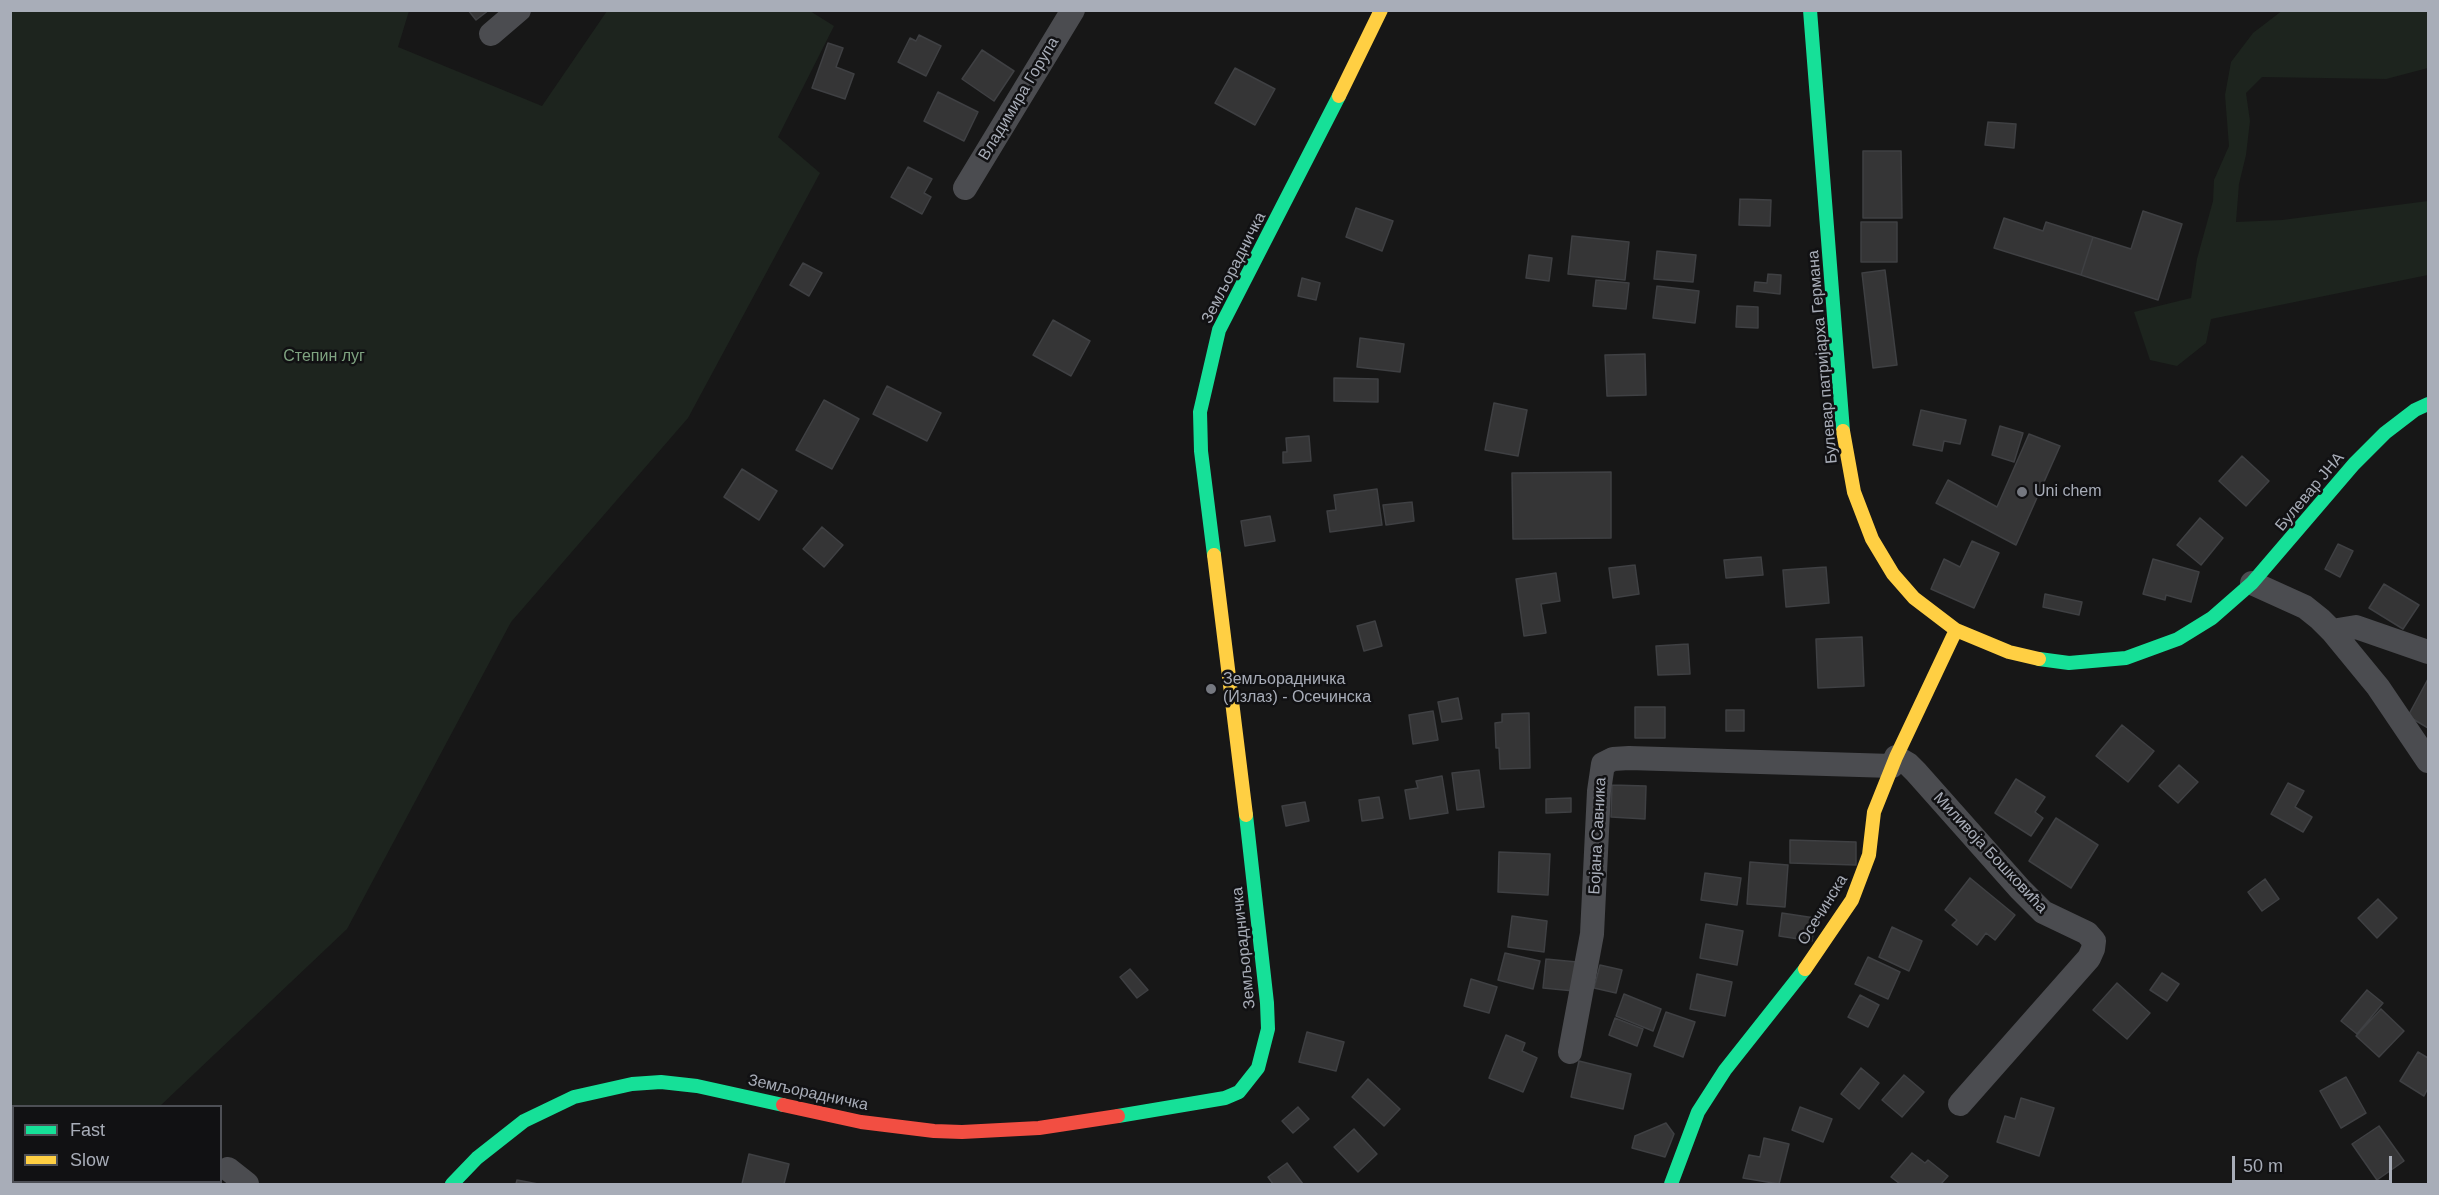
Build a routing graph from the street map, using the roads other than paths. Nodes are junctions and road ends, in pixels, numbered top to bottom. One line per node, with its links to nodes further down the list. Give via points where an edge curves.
1 (519, 10): 5 (street)
2 (1073, 10): 6 (street, Владимира Горупа)
3 (1381, 10): 19 (street, Земљорадничка, via 1219,330 1200,412 1201,451 1267,1003 1265,1047 1247,1084 1225,1098 1127,1116 1039,1128 962,1132 861,1122 697,1086 632,1083 574,1097 524,1121 482,1153)
4 (1810, 10): 10 (street, Булевар патријарха Германа, via 1844,443 1854,492 1872,539 1893,574 1914,598)
5 (491, 34)
6 (965, 188)
7 (2428, 405): 8 (street, Булевар ЈНА, via 2377,441 2354,464)
8 (2252, 583): 9 (street, Булевар ЈНА); 11 (street, via 2305,608)
9 (2223, 609): 10 (street, Булевар патријарха Германа, via 2196,630 2152,650 2093,662 2031,658)
10 (1956, 630): 14 (street, Осечинска)
11 (2332, 632): 12 (street, via 2356,627); 13 (street, via 2378,687)
12 (2428, 652)
13 (2428, 761)
14 (1894, 762): 15 (street, Бојана Савника, via 1629,758 1603,764 1592,934); 16 (street, Миливоја Бошковића, via 1908,764 1916,772 2043,912 2087,933 2094,941 2089,958); 20 (street, Осечинска, via 1874,812 1869,855 1852,900 1698,1112)
15 (1570, 1052)
16 (1959, 1104)
17 (228, 1169): 18 (street)
18 (248, 1185)
19 (452, 1185)
20 (1671, 1185)

